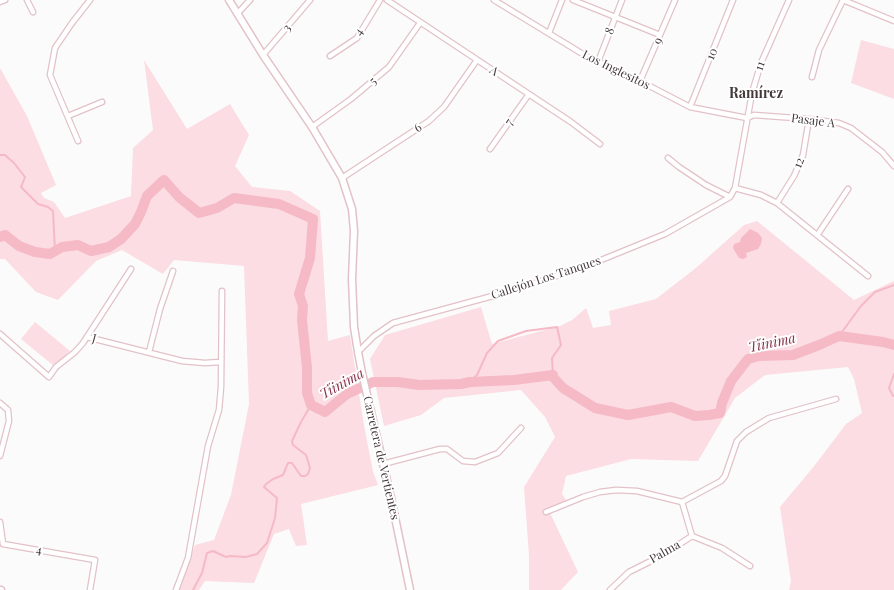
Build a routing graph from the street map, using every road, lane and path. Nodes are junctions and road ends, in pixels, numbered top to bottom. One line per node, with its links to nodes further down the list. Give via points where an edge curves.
1 (5, 0): 17 (street)
2 (27, 0): 18 (street)
3 (90, 0): 34 (street, via 55,48 50,75)
4 (229, 0): 19 (main road, Carretera de Vertientes)
5 (250, 0): 19 (street)
6 (310, 0): 25 (street, 3)
7 (380, 0): 26 (street, 4, via 356,38)
8 (387, 0): 22 (street, A)
9 (494, 0): 23 (street, Los Inglesitos)
10 (562, 0): 23 (street)
11 (573, 0): 20 (street)
12 (622, 0): 20 (street, 8)
13 (675, 0): 24 (street, 9)
14 (733, 0): 33 (street, 10)
15 (789, 0): 35 (street, 11, via 761,63)
16 (843, 0): 21 (street); 29 (street, via 819,50)
17 (0, 2)
18 (33, 12)
19 (237, 14): 25 (main road, Carretera de Vertientes)
20 (615, 17): 24 (street); 28 (street, 8)
21 (894, 21)
22 (420, 23): 27 (street, A); 37 (street, 5, via 389,67)
23 (549, 33): 28 (street, Los Inglesitos)
24 (660, 35): 30 (street, 9)
25 (263, 55): 37 (main road, Carretera de Vertientes)
26 (330, 56)
27 (477, 60): 31 (street, A); 43 (street, 6, via 444,107 429,121)
28 (598, 62): 30 (street, Los Inglesitos)
29 (812, 77)
30 (640, 81): 33 (street, Los Inglesitos)
31 (529, 94): 39 (street, A); 40 (street, 7)
32 (102, 102): 34 (street)
33 (690, 107): 35 (street, Los Inglesitos)
34 (68, 116): 38 (street)
35 (747, 118): 36 (street, Pasaje A, via 754,115); 44 (street, 11)
36 (809, 119): 42 (street, Pasaje A, via 851,128 882,152); 47 (street, 12, via 794,176)
37 (312, 127): 43 (main road, Carretera de Vertientes)
38 (78, 141)
39 (600, 144)
40 (490, 149)
41 (668, 158): 46 (street, via 706,185)
42 (894, 166)
43 (342, 178): 56 (main road, Carretera de Vertientes, via 352,209 354,327)
44 (735, 188): 46 (street, 11); 47 (street)
45 (848, 189): 48 (street)
46 (731, 196): 56 (street, Callejón Los Tanques, via 665,234 584,268 393,323)
47 (777, 203): 48 (street)
48 (818, 234): 51 (street)
49 (131, 269): 54 (street)
50 (173, 271): 55 (street)
51 (868, 276)
52 (222, 291): 57 (street)
53 (0, 334): 54 (street, J, via 48,377)
54 (87, 337): 55 (street, J)
55 (148, 352): 57 (street, J, via 182,361)
56 (358, 352): 62 (main road, Carretera de Vertientes)
57 (220, 362): 69 (street, via 219,410 208,446 188,558)
58 (836, 399): 63 (street, via 769,418 746,432 737,441 721,481)
59 (0, 403): 61 (street, via 8,410 9,421)
60 (521, 428): 62 (street, via 498,453 474,462 463,461 447,449 440,449)
61 (0, 456)
62 (383, 464): 70 (main road, Carretera de Vertientes)
63 (682, 502): 64 (street, via 616,490 583,497); 66 (street)
64 (546, 512)
65 (0, 522): 68 (street, 4, via 3,544 95,560)
66 (692, 536): 67 (street, Palma, via 722,548); 71 (street, Palma, via 629,572)
67 (750, 566)
68 (90, 590)
69 (176, 590)
70 (410, 590)
71 (610, 590)

